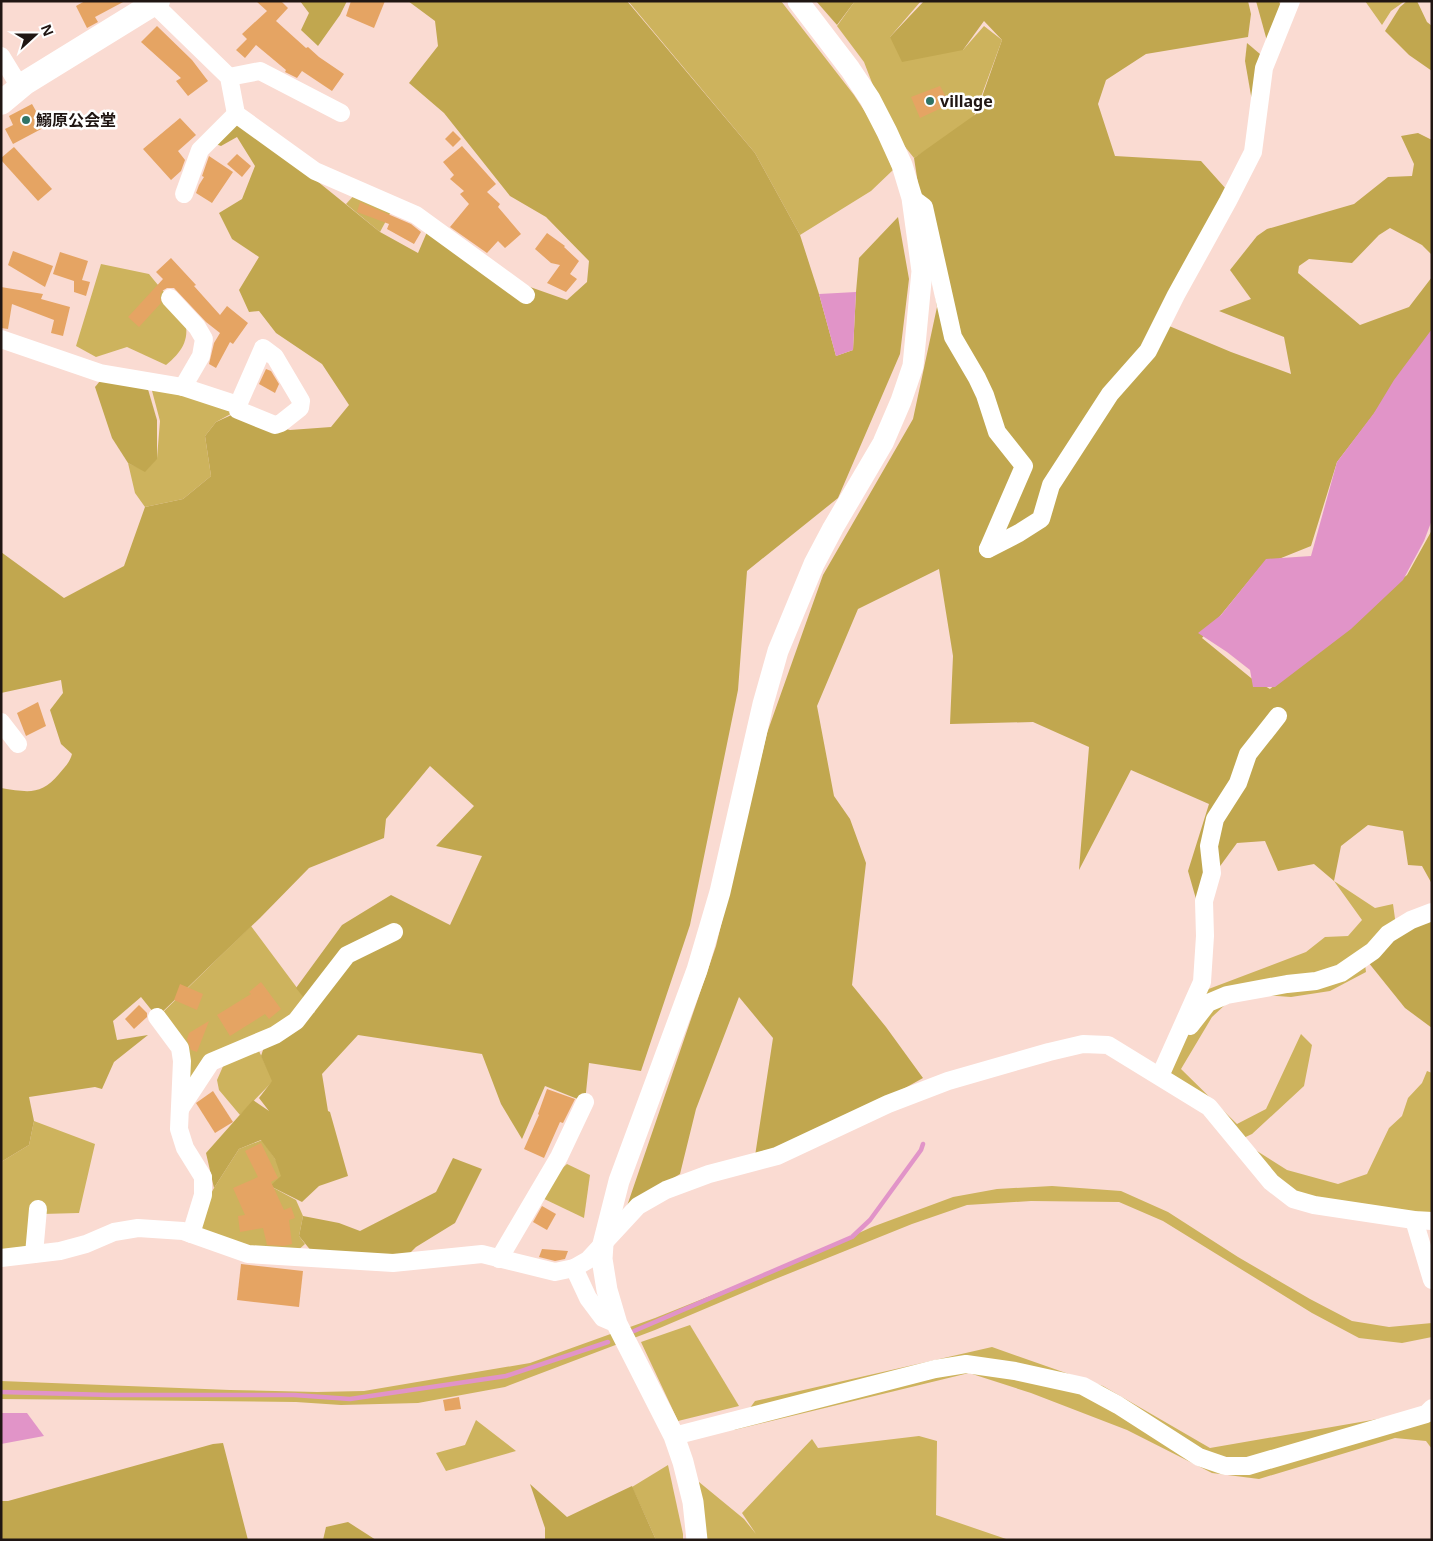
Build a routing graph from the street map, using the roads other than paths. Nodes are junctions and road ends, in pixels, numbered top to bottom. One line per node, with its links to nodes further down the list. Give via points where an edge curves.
1 (798, 1): 11 (street, via 870,99 902,165)
2 (1292, 1): 11 (street, via 1264,68 1254,152 1148,351 1110,394 1051,485 1041,519 988,549 1024,466 997,432 985,395 953,337 924,207)
3 (156, 2): 5 (street); 6 (main road)
4 (1, 56): 6 (street)
5 (229, 78): 8 (street, via 260,71); 9 (street)
6 (20, 87): 7 (main road)
7 (1, 103)
8 (341, 113)
9 (236, 114): 10 (street, via 200,150); 12 (street, via 315,171 416,215)
10 (184, 194)
11 (912, 198): 31 (street, via 922,271 913,366 883,443 814,564 778,651 718,901 697,970 622,1173)
12 (526, 295)
13 (170, 298): 15 (street, via 204,339 201,356)
14 (1, 339): 15 (street, via 100,373)
15 (183, 387): 16 (street)
16 (238, 405)
17 (1278, 716): 23 (street, via 1248,754 1238,783 1216,819 1209,846 1212,873 1204,901 1202,982)
18 (1, 722): 19 (street)
19 (18, 744)
20 (1432, 912): 23 (street, via 1388,934 1373,951 1341,973 1316,981 1228,995 1208,1003)
21 (394, 932): 26 (street, via 347,954 296,1021 275,1035 211,1062)
22 (157, 1018): 26 (street, via 180,1048)
23 (1172, 1050): 24 (street)
24 (1160, 1076): 28 (street, via 1209,1107 1271,1182 1293,1199); 31 (street, via 1108,1045 1083,1044 948,1081 888,1104 777,1156 709,1174 666,1190 638,1206)
25 (585, 1102): 34 (street, via 559,1157)
26 (180, 1109): 30 (street, via 179,1129 185,1148 203,1177 203,1195)
27 (38, 1209): 32 (street)
28 (1414, 1220): 29 (street); 36 (street)
29 (1432, 1221)
30 (191, 1234): 32 (street, via 138,1228 114,1232 60,1251); 34 (street, via 248,1254 392,1262 482,1254)
31 (603, 1244): 35 (street, via 588,1260); 37 (street, via 607,1290)
32 (34, 1254): 33 (street)
33 (1, 1258)
34 (499, 1259): 35 (street, via 555,1272)
35 (574, 1268): 37 (street, via 588,1298 603,1318)
36 (1432, 1280)
37 (617, 1324): 39 (street)
38 (1432, 1408): 39 (street, via 1426,1414 1248,1466 1225,1466 1199,1457 1083,1386 966,1364 935,1369)
39 (674, 1436): 40 (street, via 693,1502)
40 (697, 1540)

